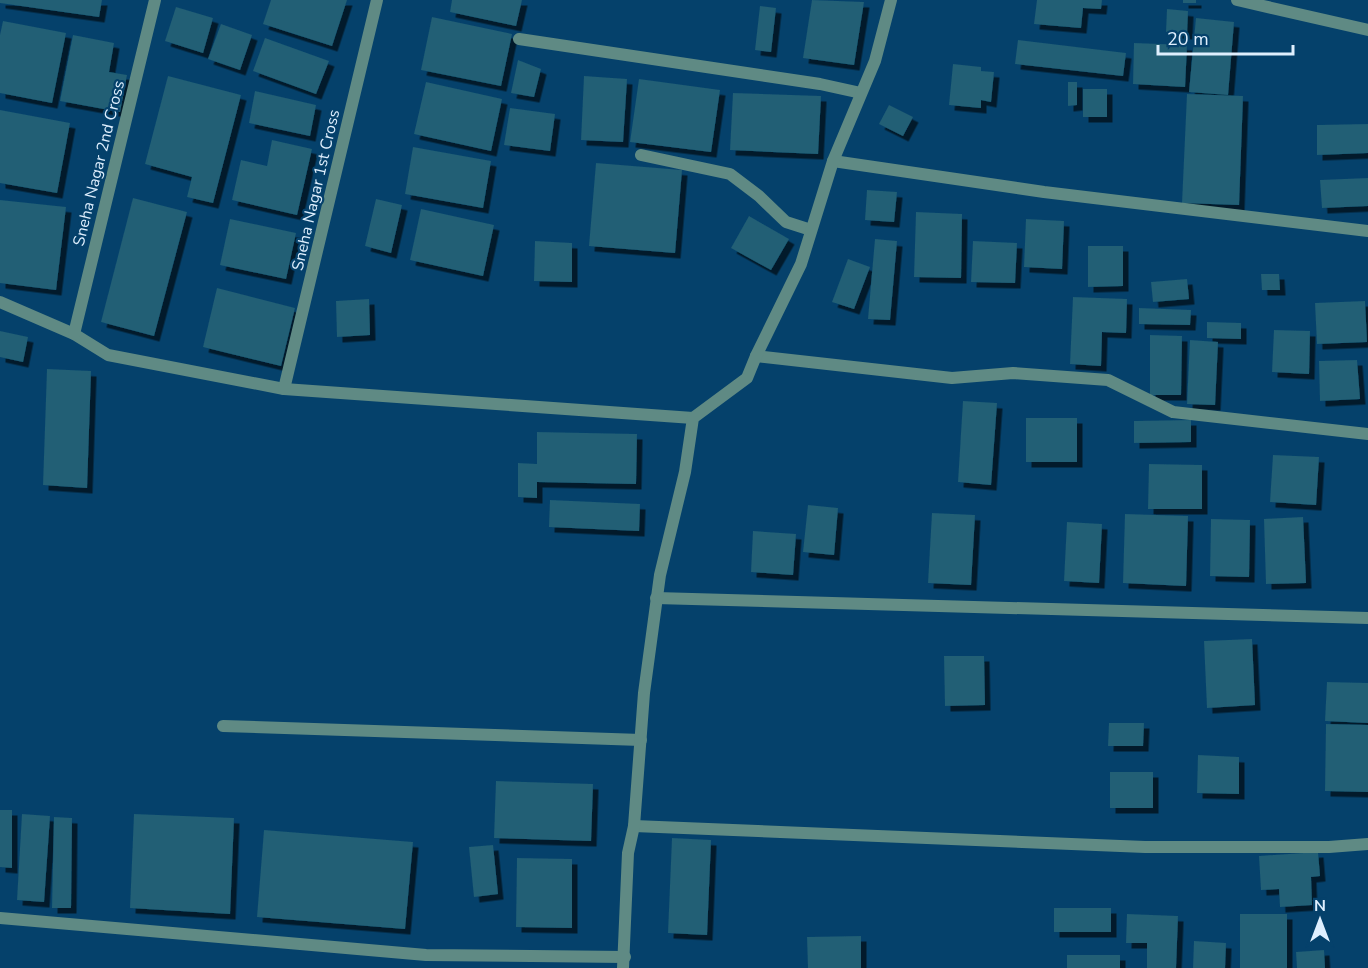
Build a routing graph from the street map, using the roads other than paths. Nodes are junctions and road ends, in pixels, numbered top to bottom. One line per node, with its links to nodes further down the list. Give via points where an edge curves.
1 (155, 0): 13 (street, Sneha Nagar 2nd Cross)
2 (377, 0): 15 (street, Sneha Nagar 1st Cross)
3 (891, 0): 7 (street, via 875,62)
4 (1237, 0): 5 (street)
5 (1368, 30)
6 (519, 39): 7 (street)
7 (861, 93): 9 (street)
8 (641, 155): 10 (street, via 730,174 786,222)
9 (832, 161): 10 (street); 11 (street, via 1044,192)
10 (811, 230): 14 (street, via 801,264)
11 (1368, 231)
12 (0, 302): 13 (street)
13 (74, 334): 15 (street, via 108,355)
14 (756, 356): 16 (street, via 747,378); 17 (street, via 952,378 1013,373 1108,380 1173,412)
15 (284, 389): 16 (street)
16 (693, 418): 18 (street, via 685,472)
17 (1368, 434)
18 (656, 598): 19 (street); 21 (street)
19 (1368, 618)
20 (223, 726): 21 (street)
21 (641, 740): 22 (street)
22 (634, 826): 23 (street, via 1145,848 1329,848); 25 (street, via 628,854)
23 (1368, 844)
24 (0, 918): 25 (street, via 426,955)
25 (625, 962)

